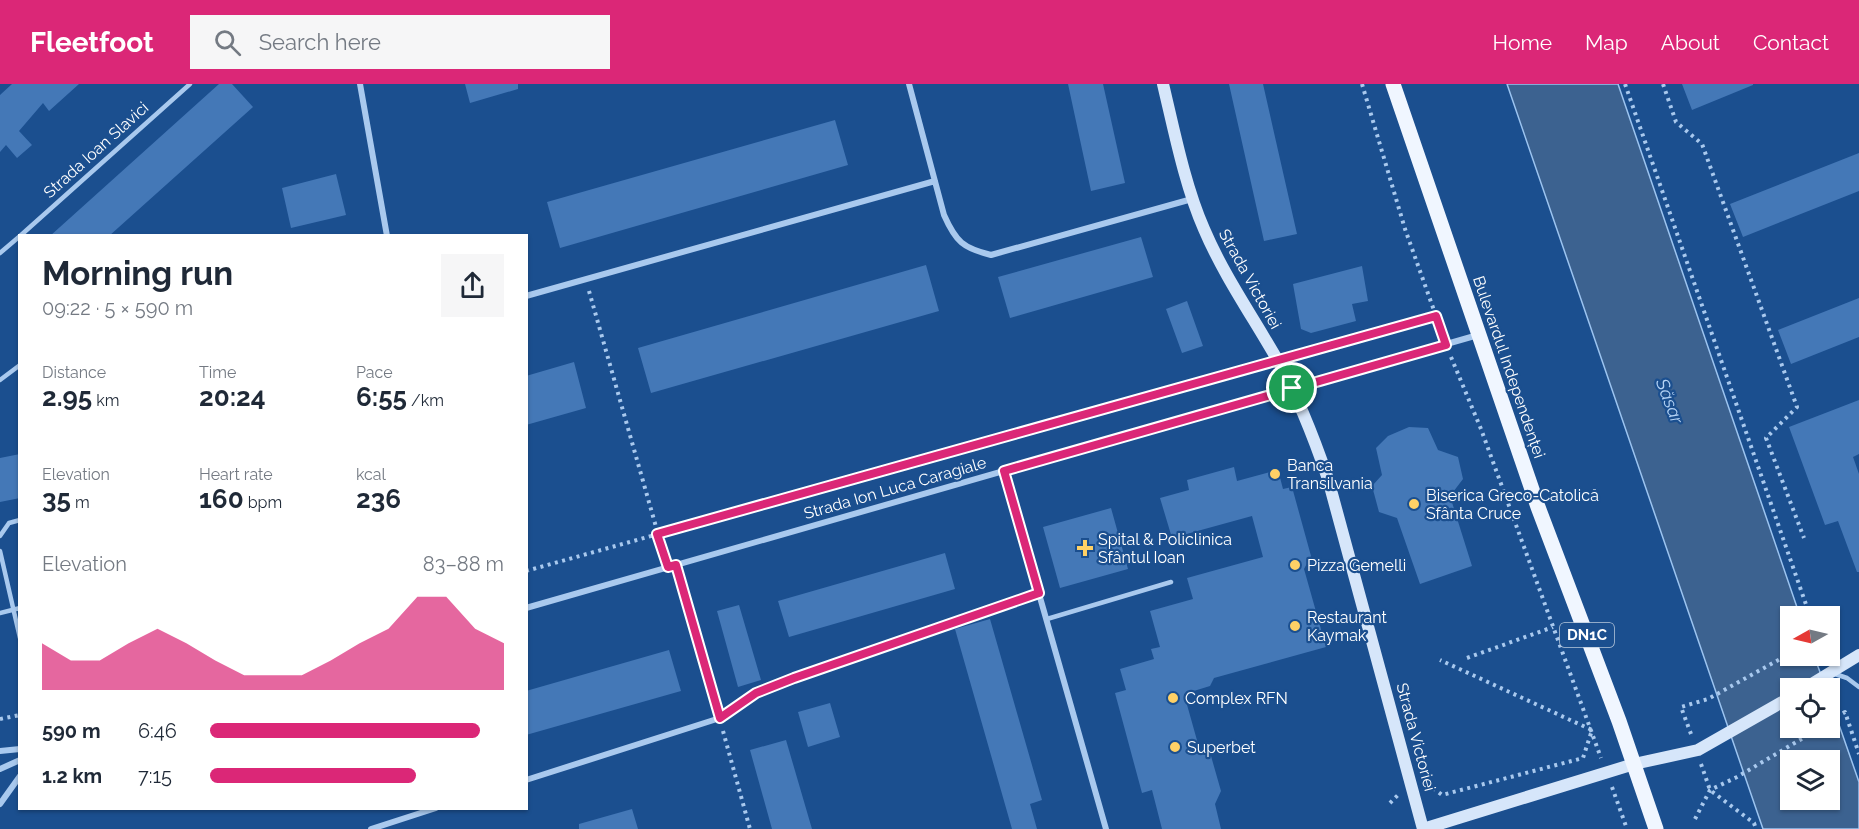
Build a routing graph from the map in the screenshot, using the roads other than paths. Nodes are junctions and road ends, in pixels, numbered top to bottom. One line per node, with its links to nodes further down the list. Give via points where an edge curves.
1 (190, 84): 8 (lane, Strada Ioan Slavici)
2 (360, 84): 9 (street)
3 (909, 84): 6 (street)
4 (1163, 84): 7 (street, Strada Victoriei)
5 (1393, 84): 13 (main road, Bulevardul Independenței / DN1C)
6 (935, 180): 7 (street, via 952,234 969,249 991,255); 12 (street)
7 (1193, 198): 16 (street, Strada Victoriei, via 1229,281)
8 (22, 234)
9 (387, 234)
10 (18, 238): 11 (lane, Strada Ioan Slavici)
11 (0, 253)
12 (528, 295)
13 (1478, 335): 16 (street, Strada Ion Luca Caragiale); 39 (main road, Bulevardul Independenței / DN1C)
14 (18, 366): 15 (lane)
15 (0, 380)
16 (1292, 388): 17 (street, Strada Ion Luca Caragiale); 47 (street, Strada Victoriei, via 1328,478)
17 (1004, 471): 21 (street, Strada Ion Luca Caragiale); 23 (street)
18 (18, 521): 19 (lane, via 9,523)
19 (0, 536)
20 (0, 551): 26 (lane)
21 (676, 565): 24 (street, Strada Ion Luca Caragiale); 35 (street)
22 (1171, 582): 28 (lane)
23 (1039, 593): 28 (street); 35 (street, via 784,682 756,693)
24 (528, 607)
25 (18, 609): 26 (lane)
26 (13, 610): 27 (lane); 29 (lane)
27 (0, 613)
28 (1047, 619): 46 (street)
29 (18, 630)
30 (1859, 656): 31 (street)
31 (1832, 673): 32 (street); 33 (lane)
32 (1823, 678)
33 (1859, 687)
34 (1780, 704): 39 (street, via 1698,750)
35 (720, 718): 42 (street)
36 (18, 749): 37 (street)
37 (0, 751)
38 (18, 761): 40 (street)
39 (1634, 764): 47 (street); 48 (main road, Bulevardul Independenței / DN1C)
40 (0, 769)
41 (18, 779): 43 (street)
42 (528, 779)
43 (0, 804)
44 (430, 810): 45 (street)
45 (371, 829)
46 (1107, 829)
47 (1423, 829)
48 (1656, 829)

